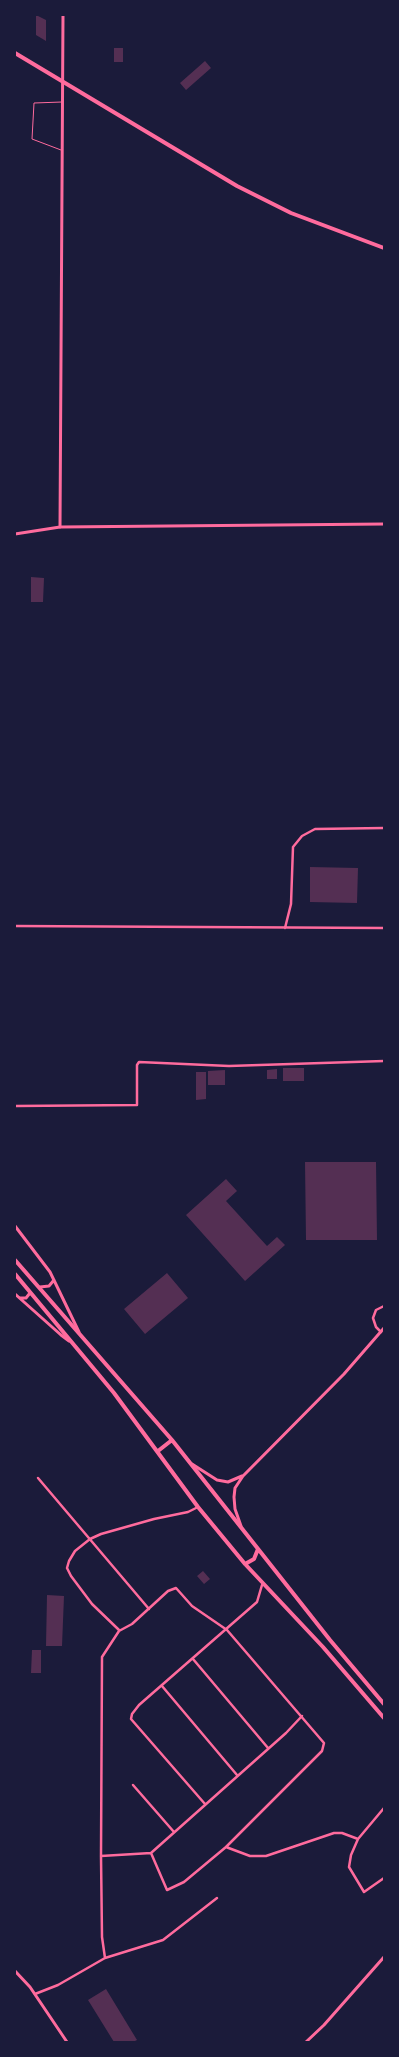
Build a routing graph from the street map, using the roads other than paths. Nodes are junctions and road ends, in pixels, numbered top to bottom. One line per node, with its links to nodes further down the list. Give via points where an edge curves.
1 (63, 15): 3 (main road)
2 (15, 53): 3 (main road)
3 (63, 82): 4 (main road); 6 (main road, via 264,200)
4 (63, 102): 5 (main road); 5 (lane, via 34,103 32,139)
5 (62, 151): 8 (main road)
6 (384, 248)
7 (384, 525): 8 (main road)
8 (60, 527): 9 (main road)
9 (15, 534)
10 (384, 828): 12 (street, via 315,828 302,836 293,847 291,904)
11 (15, 926): 12 (street)
12 (285, 928): 13 (street)
13 (384, 928)
14 (384, 1061): 15 (street, via 229,1066 139,1062 137,1105)
15 (15, 1106)
16 (15, 1226): 19 (main road)
17 (15, 1260): 20 (main road)
18 (15, 1274): 21 (main road)
19 (54, 1279): 20 (main road, via 49,1286); 26 (main road)
20 (38, 1287): 26 (main road)
21 (30, 1292): 23 (main road, via 26,1298); 27 (main road)
22 (15, 1294): 23 (main road)
23 (19, 1298): 27 (main road)
24 (384, 1306): 25 (street, via 376,1310 373,1318 376,1327)
25 (383, 1330): 33 (main road)
26 (81, 1336): 28 (main road)
27 (73, 1343): 29 (main road)
28 (91, 1347): 29 (main road); 30 (main road)
29 (82, 1354): 31 (main road)
30 (172, 1440): 31 (main road); 32 (main road)
31 (158, 1452): 35 (main road)
32 (192, 1464): 33 (main road, via 209,1476 228,1482); 36 (main road)
33 (243, 1476): 36 (main road, via 235,1488 234,1497)
34 (38, 1478): 37 (street)
35 (198, 1507): 37 (street); 39 (main road)
36 (241, 1526): 38 (main road)
37 (90, 1539): 41 (street); 42 (street, via 75,1551 67,1568 92,1604)
38 (258, 1549): 39 (main road, via 254,1559); 46 (main road)
39 (244, 1564): 40 (main road)
40 (262, 1585): 43 (street, via 257,1602); 48 (main road)
41 (149, 1609): 42 (street, via 132,1624); 43 (street, via 168,1591 176,1588 192,1606)
42 (119, 1630): 58 (street, via 102,1656)
43 (227, 1630): 44 (street); 47 (street)
44 (193, 1659): 45 (street); 49 (street)
45 (162, 1686): 50 (street); 52 (street, via 139,1705 131,1719)
46 (384, 1704)
47 (302, 1716): 49 (street); 56 (street, via 325,1747)
48 (384, 1718)
49 (268, 1748): 50 (street)
50 (237, 1776): 52 (street)
51 (133, 1785): 54 (street)
52 (205, 1804): 54 (street)
53 (384, 1808): 55 (street)
54 (174, 1832): 57 (street)
55 (358, 1839): 56 (street, via 334,1833 266,1856 250,1856); 59 (street, via 349,1867 364,1892)
56 (226, 1847): 57 (street, via 201,1870 167,1890)
57 (150, 1853): 58 (street)
58 (101, 1856): 62 (street)
59 (384, 1878)
60 (217, 1898): 62 (street, via 163,1940)
61 (384, 1957): 66 (main road)
62 (105, 1958): 64 (street, via 58,1985)
63 (15, 1971): 64 (main road)
64 (35, 1994): 65 (main road)
65 (67, 2042)
66 (306, 2042)

